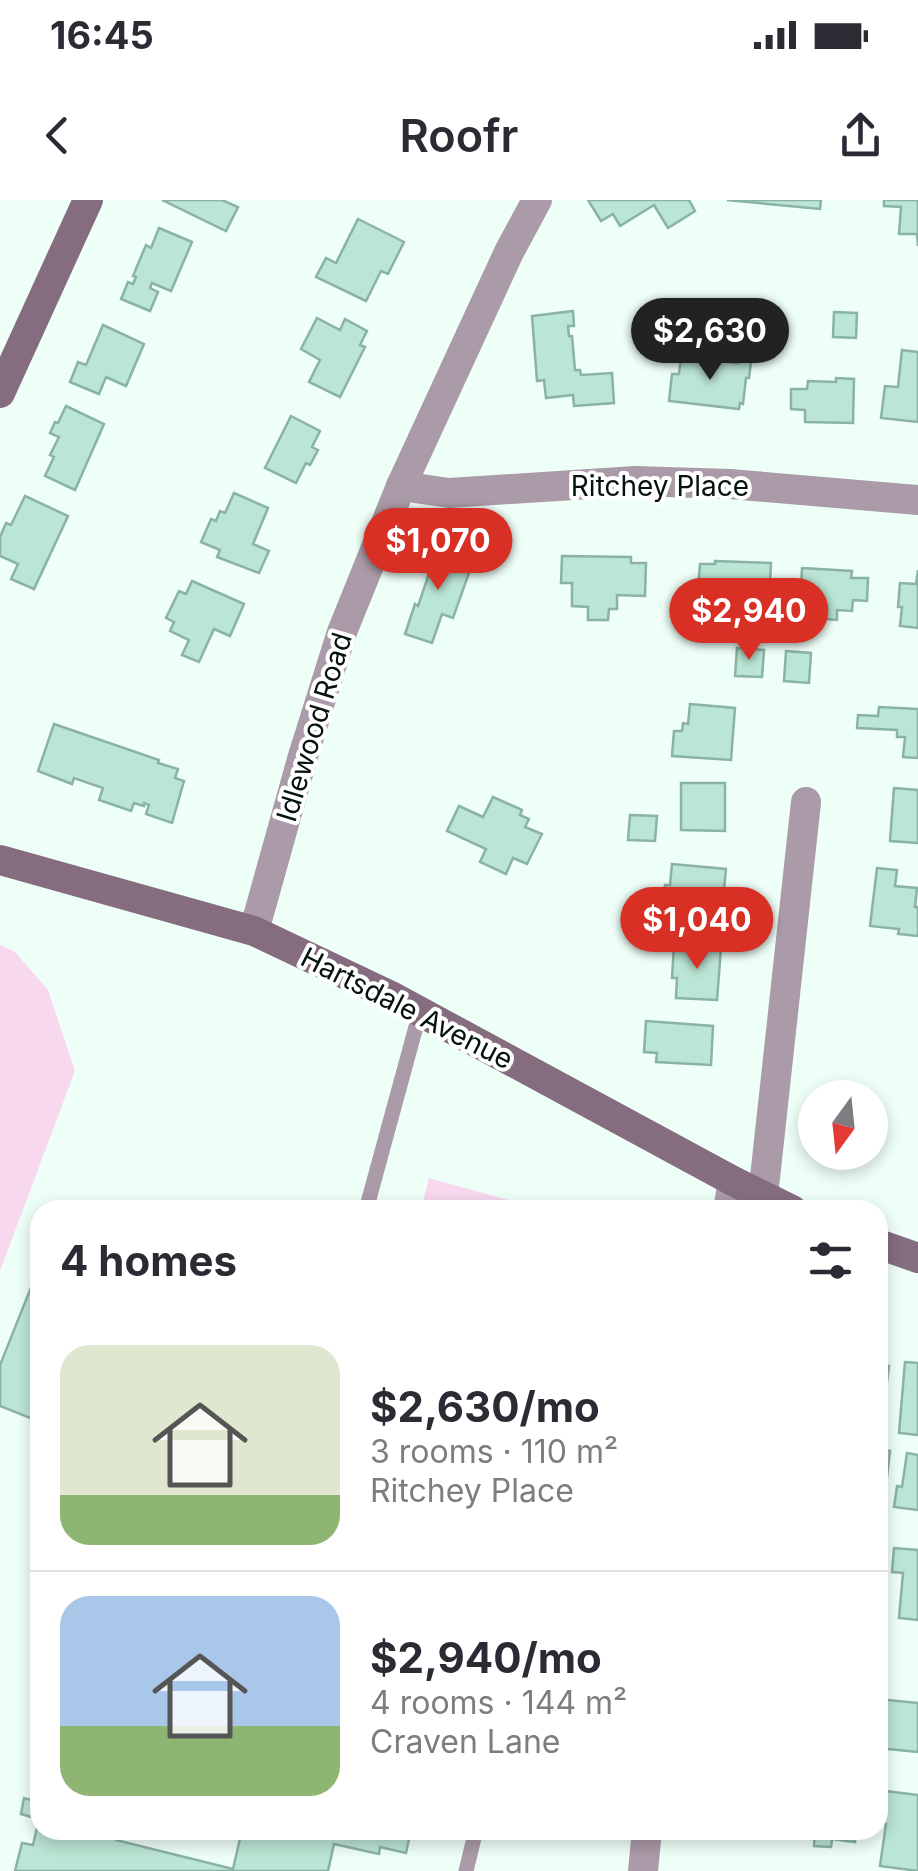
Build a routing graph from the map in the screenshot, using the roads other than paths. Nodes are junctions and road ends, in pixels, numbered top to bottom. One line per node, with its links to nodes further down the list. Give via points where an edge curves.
1 (88, 200): 3 (street)
2 (537, 200): 4 (street, Idlewood Road)
3 (0, 392)
4 (401, 486): 5 (street, Ritchey Place, via 449,493 635,481); 8 (street, Idlewood Road, via 342,632)
5 (918, 500)
6 (806, 802): 11 (street)
7 (0, 860): 8 (street, Hartsdale Avenue)
8 (254, 931): 9 (street, Hartsdale Avenue)
9 (420, 1012): 10 (street, Hartsdale Avenue); 12 (lane)
10 (731, 1195): 11 (street, Hartsdale Avenue)
11 (763, 1196): 13 (street, Hartsdale Avenue)
12 (369, 1200)
13 (771, 1200)
14 (888, 1248): 15 (street)
15 (918, 1258)
16 (474, 1840): 18 (lane)
17 (646, 1840): 19 (street)
18 (466, 1871)
19 (643, 1871)

